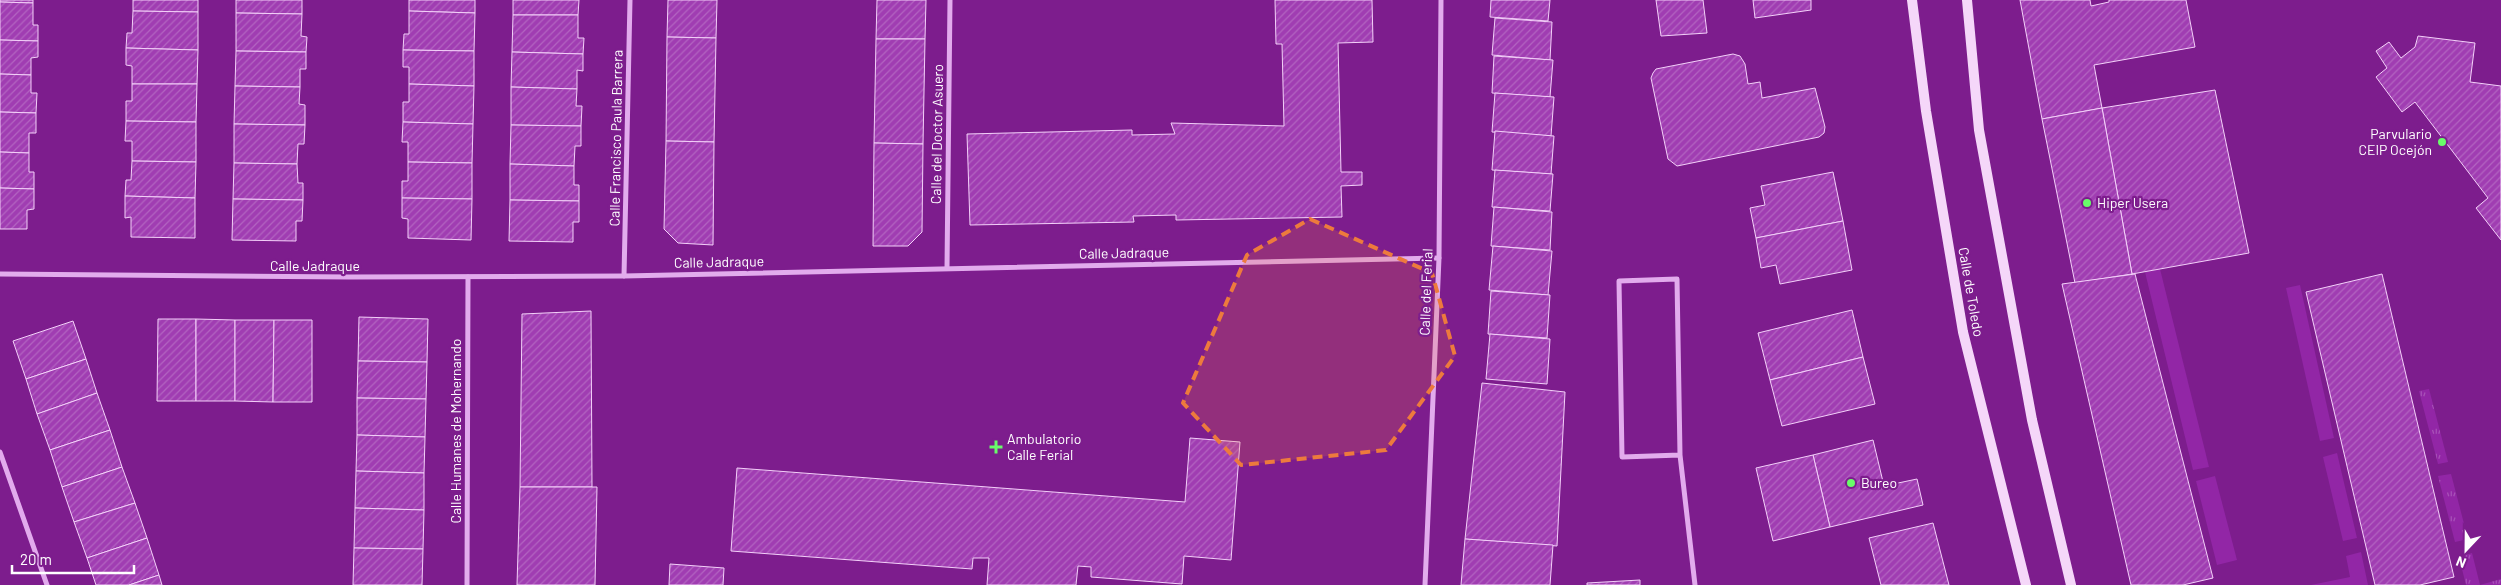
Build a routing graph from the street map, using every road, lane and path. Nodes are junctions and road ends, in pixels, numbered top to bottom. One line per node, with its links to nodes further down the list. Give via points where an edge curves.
1 (630, 0): 9 (street, Calle Francisco Paula Barrera)
2 (950, 0): 7 (street, Calle del Doctor Asuero)
3 (1441, 0): 6 (street, Calle del Ferial)
4 (1912, 0): 17 (street, Calle de Toledo, via 1926,111 1963,332)
5 (1967, 0): 18 (street, via 1979,130 2032,420)
6 (1439, 258): 7 (street, Calle Jadraque); 15 (street, Calle del Ferial)
7 (947, 268): 9 (street, Calle Jadraque)
8 (0, 274): 10 (street, Calle Jadraque)
9 (624, 276): 10 (street, Calle Jadraque)
10 (468, 277): 14 (street, Calle Humanes de Mohernando)
11 (0, 452): 13 (street)
12 (1680, 454): 12 (street, via 1622,457 1619,282 1677,279); 16 (street)
13 (47, 585)
14 (467, 585)
15 (1425, 585)
16 (1695, 585)
17 (2026, 585)
18 (2072, 585)

